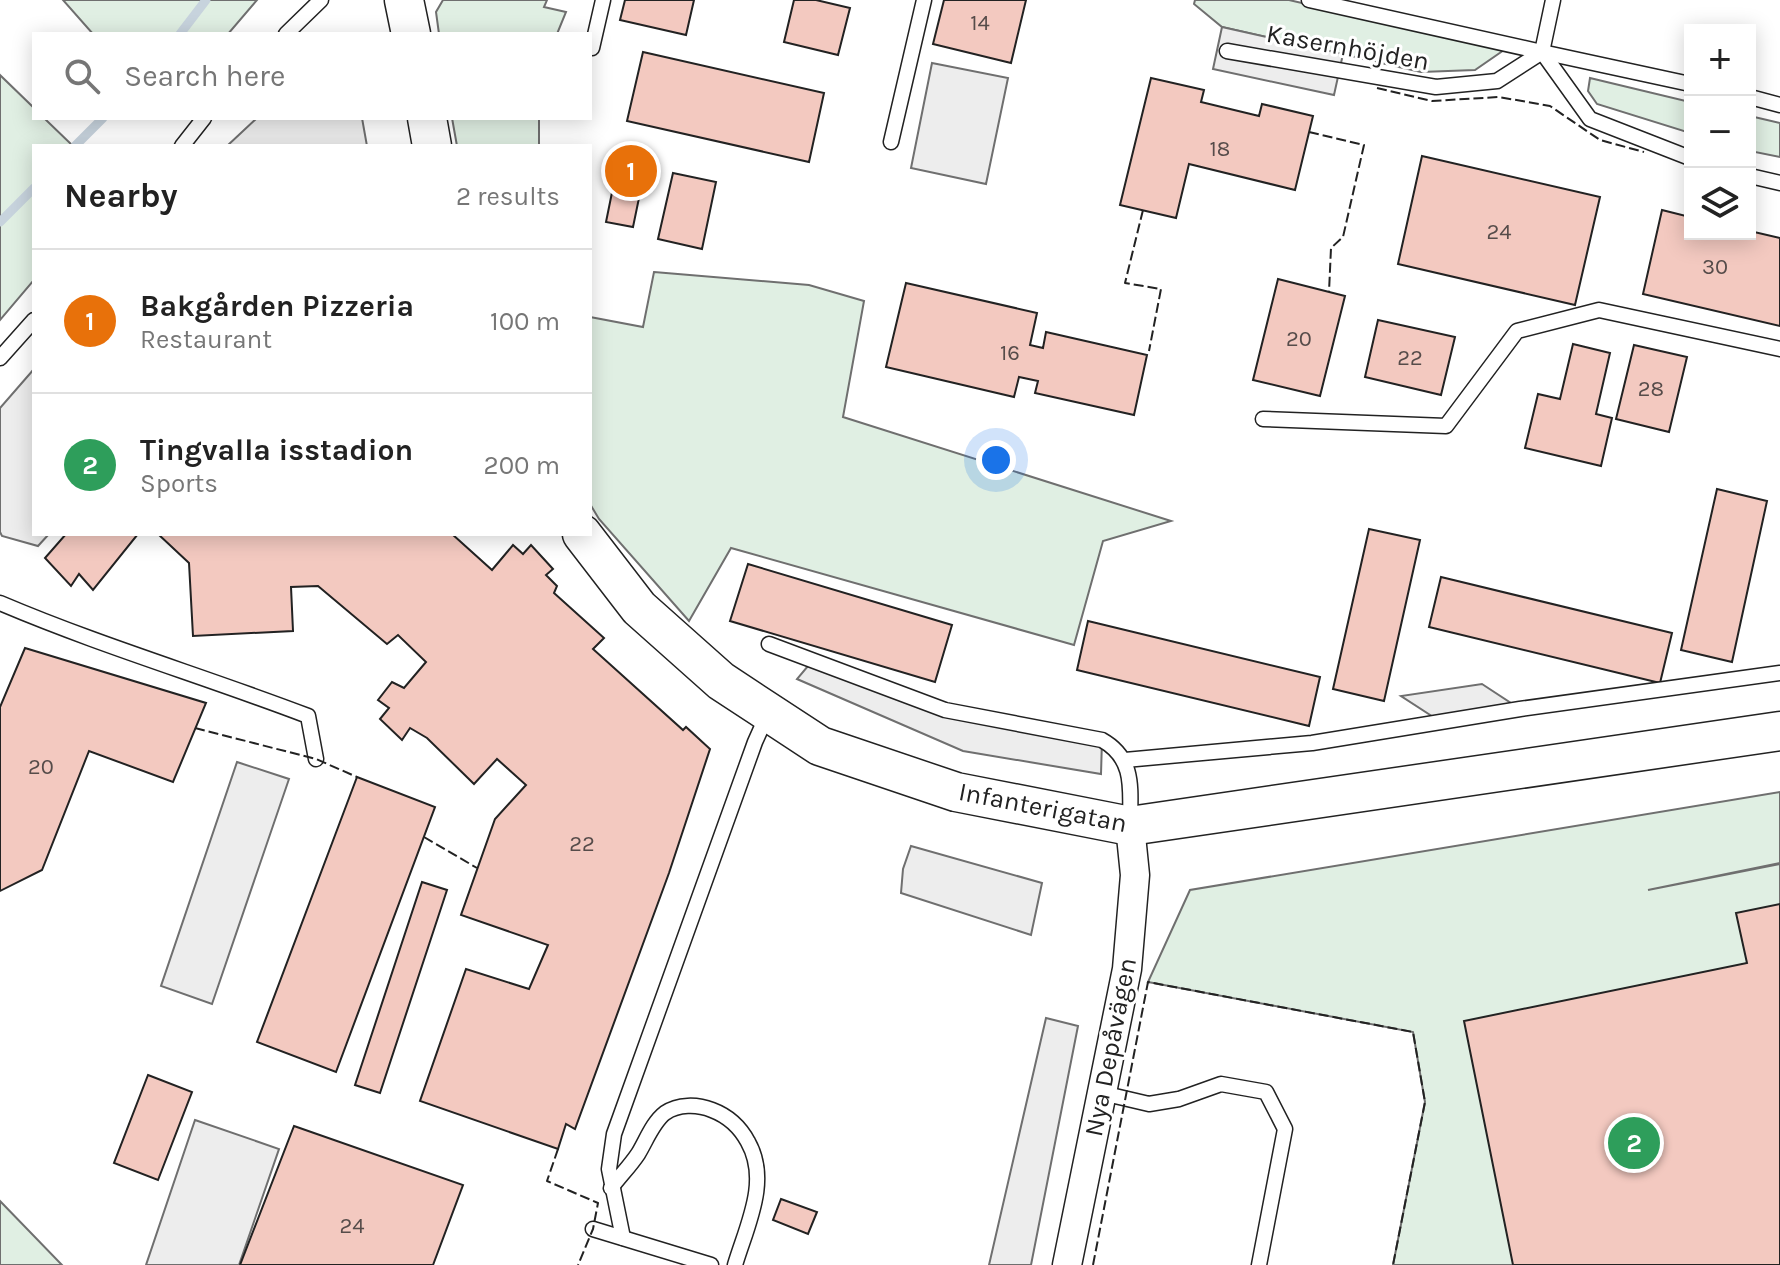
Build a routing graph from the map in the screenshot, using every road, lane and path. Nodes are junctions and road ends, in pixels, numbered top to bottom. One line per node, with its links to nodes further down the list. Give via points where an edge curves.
1 (321, 0): 7 (lane)
2 (404, 0): 8 (street)
3 (603, 0): 9 (lane)
4 (924, 0): 17 (lane)
5 (1309, 0): 11 (lane)
6 (1553, 0): 11 (lane)
7 (288, 32)
8 (411, 32)
9 (592, 48)
10 (1227, 51): 11 (lane, Kasernhöjden, via 1436,87 1497,81)
11 (1542, 52): 12 (lane); 20 (lane, via 1590,119)
12 (1684, 83)
13 (1756, 99): 14 (lane)
14 (1780, 105)
15 (202, 120): 18 (lane)
16 (427, 120): 19 (street)
17 (891, 142)
18 (184, 144)
19 (432, 144)
20 (1684, 156)
21 (1756, 177): 22 (lane)
22 (1780, 183)
23 (32, 322): 25 (lane)
24 (1780, 349): 26 (lane, via 1599,310 1517,331 1446,426)
25 (0, 358)
26 (1263, 419)
27 (584, 536): 31 (street, Infanterigatan, via 639,608 721,681)
28 (0, 603): 33 (lane, via 308,716)
29 (769, 644): 34 (lane, via 945,710 1102,740)
30 (1780, 673): 34 (lane, via 1312,743)
31 (762, 727): 35 (street, Infanterigatan, via 956,792); 37 (lane, via 614,1134 608,1161)
32 (1780, 731): 35 (street, Infanterigatan)
33 (316, 759)
34 (1125, 760): 35 (lane)
35 (1130, 826): 36 (street, Nya Depåvägen, via 1135,875 1127,969)
36 (1102, 1093): 42 (street, Nya Depåvägen); 43 (lane, via 1149,1104 1221,1084 1266,1092 1285,1129)
37 (611, 1188): 39 (lane); 41 (lane, via 669,1111 695,1106 726,1116 743,1133 759,1170)
38 (593, 1229): 39 (lane)
39 (623, 1238): 40 (lane)
40 (706, 1264)
41 (735, 1265)
42 (1067, 1265)
43 (1259, 1265)

